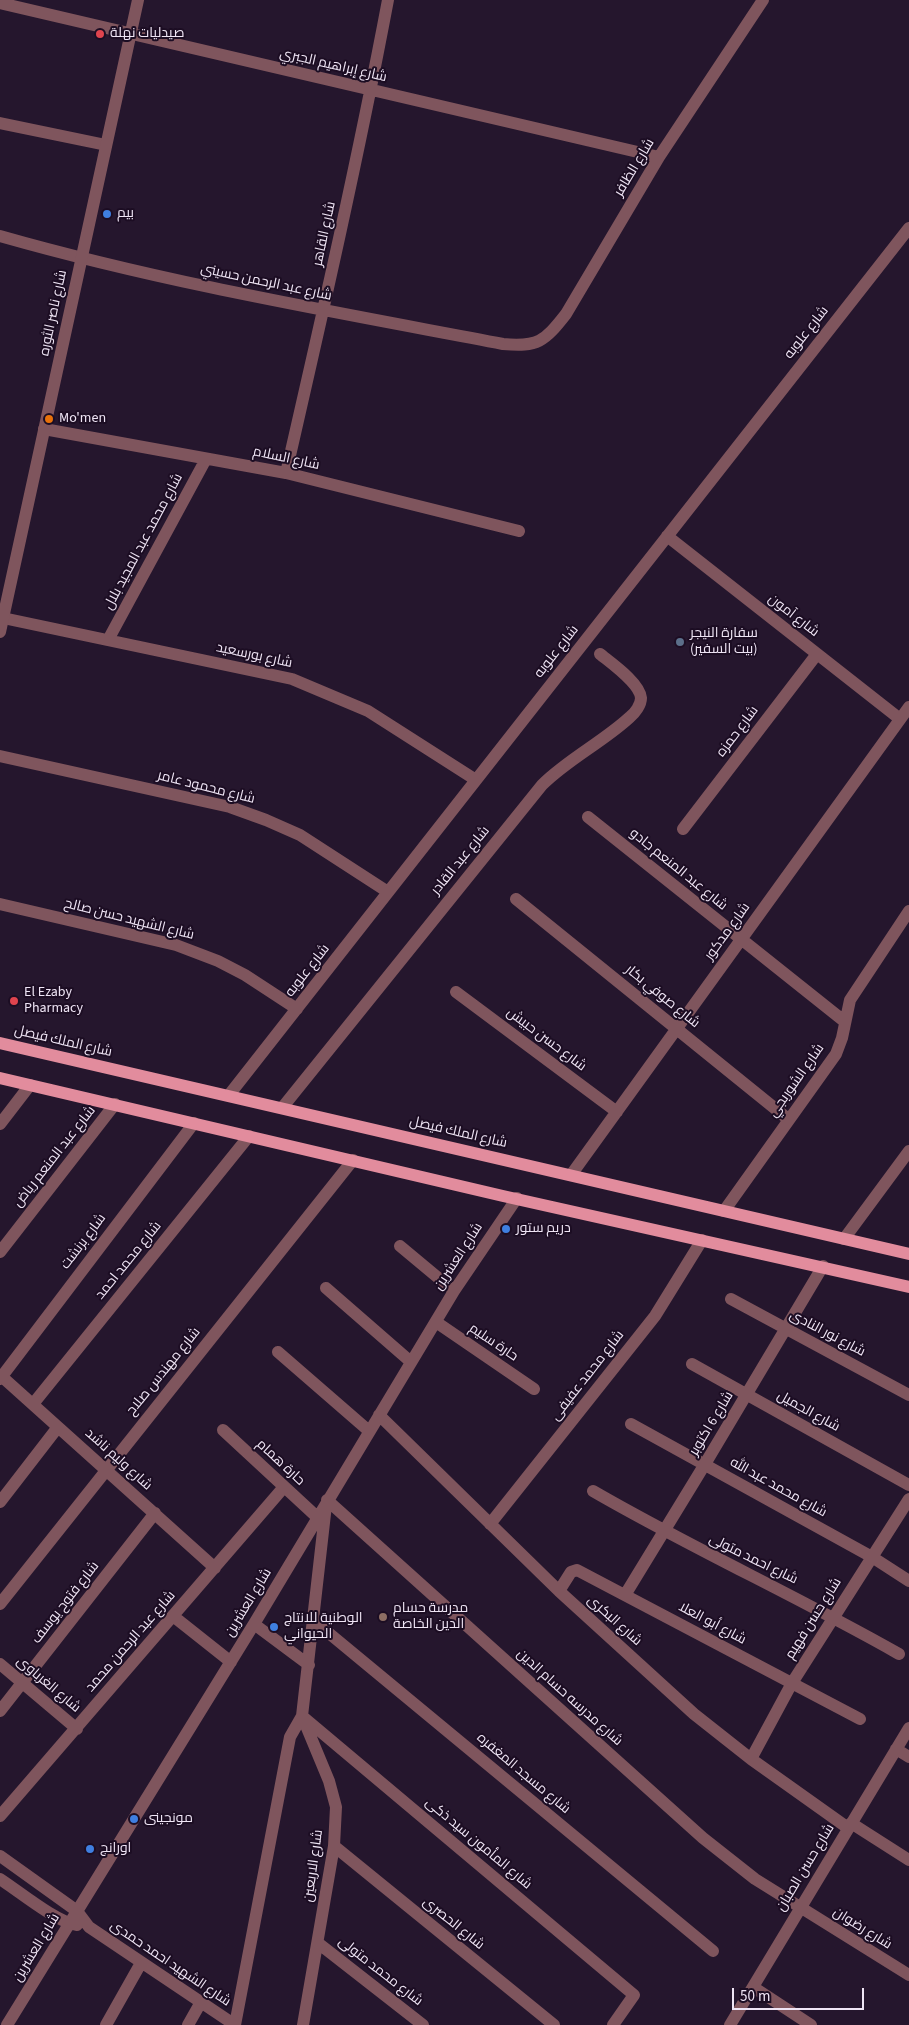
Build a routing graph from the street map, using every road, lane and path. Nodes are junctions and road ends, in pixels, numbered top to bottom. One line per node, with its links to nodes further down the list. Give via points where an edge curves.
1 (138, 0): 5 (street, شارع ناصر الثوره)
2 (388, 0): 6 (street, شارع القاهر)
3 (764, 0): 9 (street, شارع الظافر)
4 (0, 3): 5 (street, شارع إبراهيم الجبري)
5 (131, 34): 6 (street, شارع إبراهيم الجبري); 8 (street, شارع ناصر الثوره)
6 (371, 90): 9 (street, شارع إبراهيم الجبري); 13 (street, شارع القاهر)
7 (0, 123): 8 (street)
8 (106, 145): 12 (street, شارع ناصر الثوره)
9 (659, 157): 14 (street, شارع الظافر, via 566,314 550,335)
10 (909, 228): 19 (street, شارع علوبه)
11 (0, 236): 12 (street, شارع عبد الرحمن حسيني)
12 (82, 259): 13 (street, شارع عبد الرحمن حسيني); 15 (street, شارع ناصر الثوره)
13 (324, 310): 14 (street, شارع عبد الرحمن حسيني, via 503,344); 17 (street, شارع القاهر)
14 (529, 346)
15 (44, 429): 16 (street, شارع السلام); 20 (street, شارع ناصر الثوره)
16 (206, 459): 17 (street, شارع السلام); 22 (street, شارع محمد عبد المجيد بلال)
17 (286, 473): 18 (street, شارع السلام)
18 (519, 531)
19 (667, 536): 24 (street, شارع آمون); 28 (street, شارع علوبه)
20 (3, 618): 21 (street, شارع ناصر الثوره); 22 (street, شارع بورسعيد)
21 (0, 632)
22 (108, 640): 28 (street, شارع بورسعيد, via 299,682 368,711)
23 (600, 654): 45 (street, شارع عبد القادر, via 638,688 641,698 638,708 542,785)
24 (817, 654): 26 (street, شارع آمون); 30 (street, شارع حمزه)
25 (909, 707): 26 (street, شارع مدكور)
26 (900, 719): 35 (street, شارع مدكور)
27 (0, 756): 31 (street, شارع محمود عامر, via 230,808 266,820 300,835)
28 (476, 780): 31 (street, شارع علوبه)
29 (588, 817): 35 (street, شارع عبد المنعم جادو)
30 (683, 829)
31 (388, 892): 37 (street, شارع علوبه)
32 (516, 899): 39 (street, شارع صوفي بكار)
33 (0, 904): 37 (street, شارع الشهيد حسن صالح, via 176,945 245,975)
34 (909, 910): 38 (street, شارع الشوربجي, via 850,1000)
35 (742, 940): 38 (street, شارع عبد المنعم جادو); 39 (street, شارع مدكور)
36 (456, 992): 46 (street, شارع حسن حبيش)
37 (297, 1009): 43 (street, شارع علوبه)
38 (844, 1021): 47 (street, شارع الشوربجي, via 836,1054)
39 (677, 1029): 46 (street, شارع مدكور); 47 (street, شارع صوفي بكار)
40 (0, 1043): 43 (main road, شارع الملك فيصل)
41 (0, 1078): 42 (main road)
42 (30, 1085): 44 (main road); 49 (street)
43 (229, 1096): 45 (main road, شارع الملك فيصل)
44 (115, 1104): 48 (main road); 59 (street, شارع عبد المنعم رياض)
45 (282, 1108): 53 (main road, شارع الملك فيصل)
46 (616, 1112): 53 (street, شارع مدكور)
47 (788, 1120): 55 (street, شارع الشوربجي)
48 (194, 1123): 50 (main road); 71 (street, شارع برنشت)
49 (0, 1124)
50 (249, 1136): 52 (main road); 75 (street, شارع محمد احمد)
51 (909, 1151): 56 (street)
52 (353, 1160): 54 (main road); 82 (street, شارع مهندس صلاح)
53 (571, 1175): 55 (main road, شارع الملك فيصل)
54 (516, 1198): 57 (main road); 64 (street, شارع العشرين)
55 (724, 1211): 56 (main road, شارع الملك فيصل)
56 (844, 1239): 60 (main road, شارع الملك فيصل)
57 (702, 1240): 61 (main road); 91 (street, شارع محمد عفيفى, via 655,1316)
58 (400, 1246): 64 (street)
59 (0, 1252)
60 (909, 1254)
61 (823, 1266): 62 (main road); 67 (street, شارع 6 اكتوبر)
62 (909, 1287)
63 (326, 1288): 69 (street)
64 (454, 1291): 66 (street, شارع العشرين)
65 (731, 1299): 67 (street, شارع نور النادى)
66 (436, 1322): 69 (street, شارع العشرين); 72 (street, حارة سليم)
67 (786, 1328): 73 (street, شارع 6 اكتوبر); 74 (street, شارع نور النادى)
68 (278, 1352): 80 (street)
69 (411, 1362): 76 (street, شارع العشرين)
70 (692, 1364): 73 (street, شارع الجميل)
71 (0, 1377): 75 (street, شارع وليم ناشد)
72 (534, 1389)
73 (746, 1395): 81 (street, شارع 6 اكتوبر); 83 (street, شارع الجميل)
74 (909, 1395)
75 (33, 1404): 78 (street, شارع وليم ناشد)
76 (378, 1415): 80 (street, شارع العشرين); 91 (street, شارع البكرى)
77 (631, 1424): 81 (street, شارع محمد عبد الله)
78 (58, 1427): 82 (street, شارع وليم ناشد); 88 (street)
79 (223, 1430): 84 (street, حارة همام)
80 (369, 1430): 87 (street, شارع العشرين)
81 (706, 1464): 92 (street, شارع 6 اكتوبر); 93 (street, شارع محمد عبد الله)
82 (107, 1468): 89 (street, شارع وليم ناشد); 98 (street, شارع مهندس صلاح)
83 (909, 1485)
84 (284, 1487): 90 (street, حارة همام); 94 (street, شارع عبد الرحمن محمد)
85 (593, 1491): 92 (street, شارع احمد متولى)
86 (909, 1499): 93 (street, شارع حسن فهيم)
87 (327, 1500): 90 (street, شارع العشرين); 101 (street); 123 (street, شارع مدرسه حسام الدين, via 661,1802 755,1879)
88 (0, 1502)
89 (155, 1513): 94 (street, شارع وليم ناشد); 107 (street, شارع فتوح يوسف)
90 (317, 1517): 102 (street, شارع العشرين)
91 (490, 1524): 96 (street, شارع البكرى)
92 (663, 1532): 97 (street, شارع 6 اكتوبر); 100 (street, شارع احمد متولى)
93 (872, 1557): 95 (street, شارع محمد عبد الله); 100 (street, شارع حسن فهيم)
94 (215, 1568): 99 (street, شارع عبد الرحمن محمد)
95 (909, 1581)
96 (559, 1591): 97 (street, شارع أبو العلا, via 571,1572 577,1570); 116 (street, شارع البكرى, via 694,1714)
97 (625, 1595): 108 (street, شارع أبو العلا)
98 (0, 1604)
99 (173, 1616): 104 (street); 113 (street, شارع عبد الرحمن محمد)
100 (833, 1617): 103 (street, شارع احمد متولى); 108 (street, شارع حسن فهيم)
101 (313, 1620): 106 (street); 128 (street, شارع مسجد المغفره)
102 (254, 1624): 104 (street, شارع العشرين); 106 (street)
103 (900, 1654)
104 (231, 1662): 124 (street, شارع العشرين)
105 (0, 1664): 107 (street, شارع الغرباوى)
106 (309, 1664): 110 (street)
107 (23, 1683): 109 (street, شارع فتوح يوسف); 113 (street, شارع الغرباوى)
108 (792, 1683): 111 (street, شارع أبو العلا); 116 (street, شارع حسن فهيم)
109 (0, 1711)
110 (302, 1716): 119 (street, شارع الاربعين, via 329,1781 336,1807); 136 (street, via 290,1737); 140 (street, شارع المأمون سيد ذكى, via 634,1995)
111 (860, 1719)
112 (909, 1728): 114 (street, شارع حسن الصبان)
113 (77, 1729): 117 (street, شارع عبد الرحمن محمد)
114 (896, 1749): 115 (street); 118 (street, شارع حسن الصبان)
115 (909, 1758)
116 (751, 1759): 118 (street, شارع البكرى)
117 (0, 1816)
118 (850, 1825): 121 (street, شارع البكرى); 123 (street, شارع حسن الصبان)
119 (334, 1846): 127 (street, شارع الاربعين); 139 (street, شارع الحصرى)
120 (0, 1856): 124 (street, شارع الشهيد احمد حمدى)
121 (909, 1860)
122 (0, 1879): 125 (street, شارع الشهيد احمد حمدى)
123 (800, 1908): 130 (street, شارع رضوان); 131 (street, شارع حسن الصبان)
124 (77, 1911): 125 (street, شارع العشرين); 126 (street, شارع الشهيد احمد حمدى)
125 (69, 1924): 126 (street, شارع الشهيد احمد حمدى); 133 (street, شارع العشرين)
126 (90, 1927): 129 (street, شارع الشهيد احمد حمدى)
127 (318, 1943): 137 (street, شارع الاربعين); 138 (street, شارع محمد متولى)
128 (714, 1951)
129 (141, 1963): 132 (street, شارع الشهيد احمد حمدى); 134 (street)
130 (909, 1975)
131 (753, 1987): 141 (street, شارع حسن الصبان); 142 (street)
132 (201, 2002): 135 (street); 136 (street, شارع الشهيد احمد حمدى)
133 (7, 2025)
134 (106, 2025)
135 (188, 2025)
136 (235, 2025)
137 (302, 2025)
138 (423, 2025)
139 (554, 2025)
140 (614, 2025)
141 (730, 2025)
142 (811, 2025)

